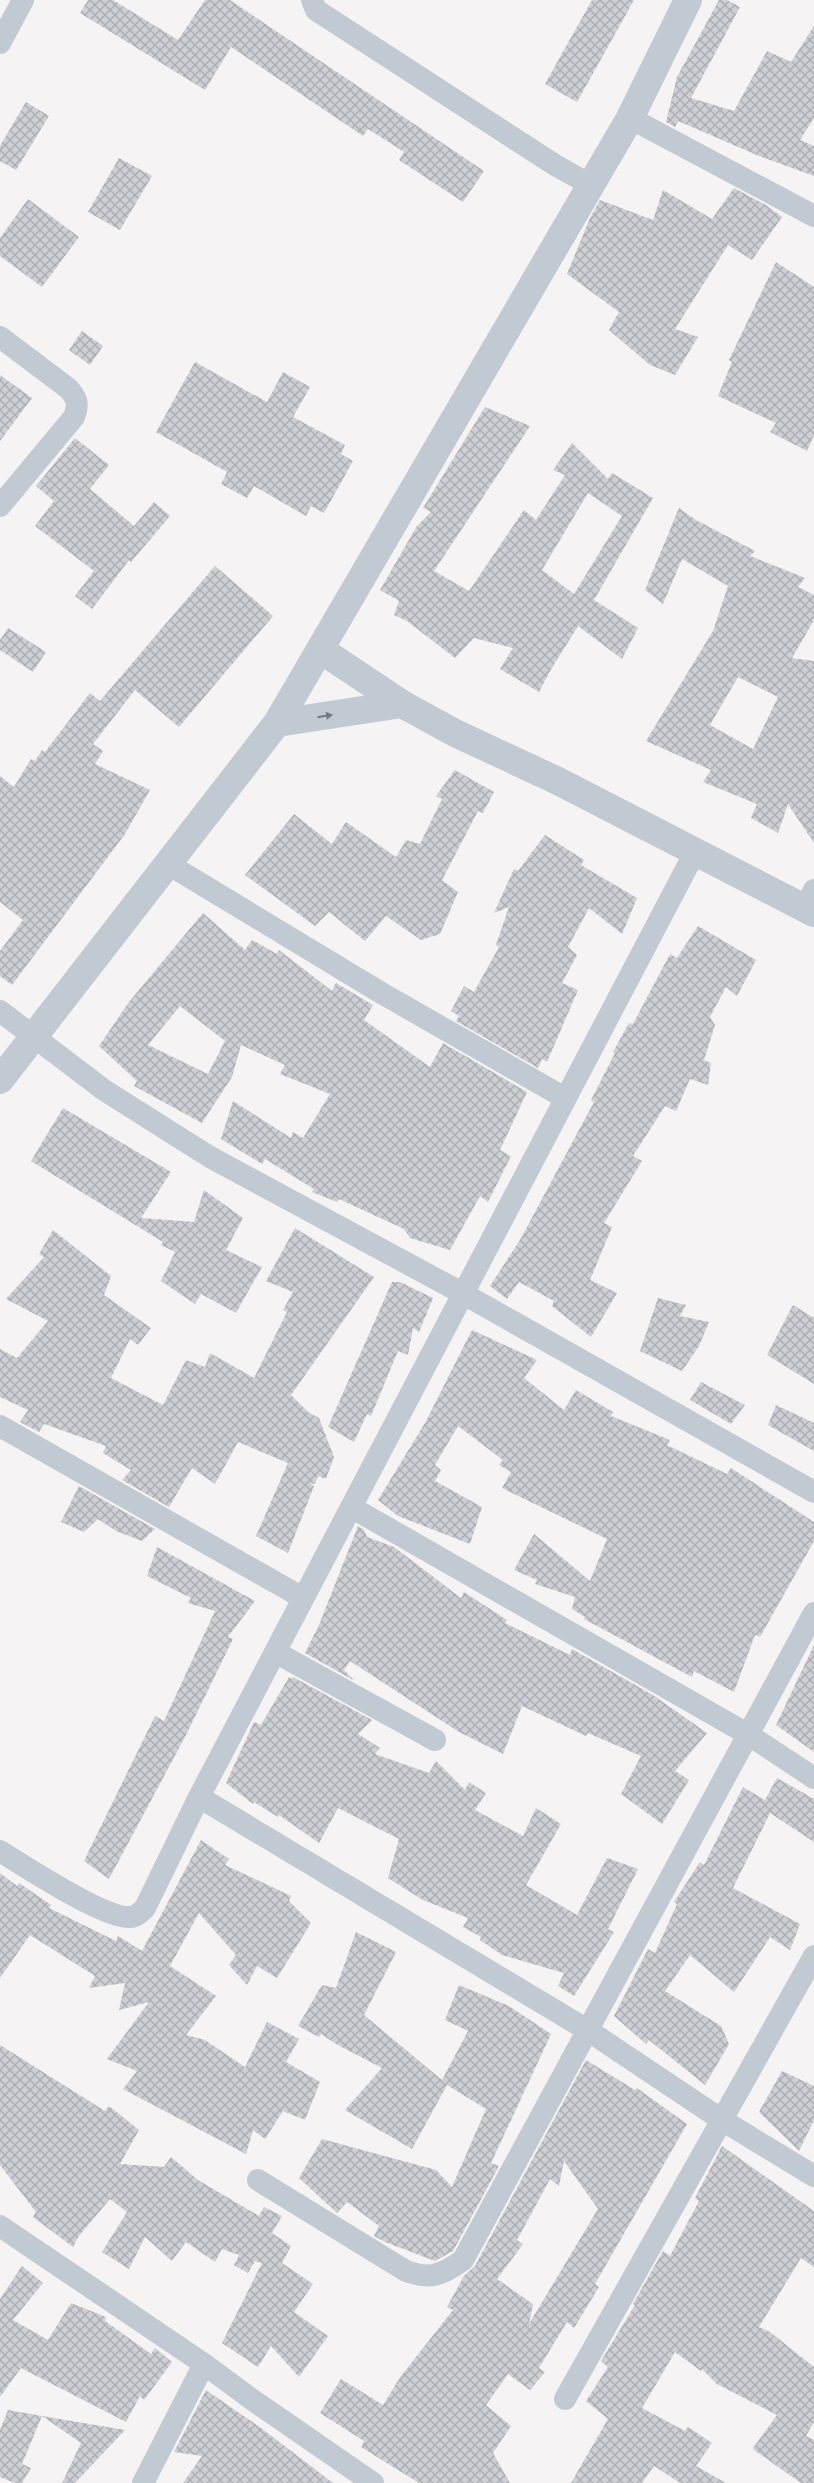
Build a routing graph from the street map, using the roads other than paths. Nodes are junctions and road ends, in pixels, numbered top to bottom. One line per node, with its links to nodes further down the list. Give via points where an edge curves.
1 (22, 0): 4 (street)
2 (312, 0): 6 (street, via 316,10 555,166)
3 (688, 0): 5 (street)
4 (0, 43)
5 (630, 118): 6 (street); 7 (street)
6 (591, 185): 10 (street)
7 (814, 216)
8 (0, 337): 9 (street, via 69,389 77,399 78,407)
9 (0, 506)
10 (321, 650): 11 (street); 12 (street)
11 (402, 704): 12 (street, one-way to 11); 13 (street, via 455,733 558,780)
12 (277, 723): 14 (street)
13 (694, 852): 15 (street); 19 (street)
14 (168, 864): 17 (street); 19 (street, via 378,991)
15 (811, 904)
16 (0, 1011): 17 (street)
17 (32, 1037): 18 (street); 20 (street, via 104,1090 210,1157)
18 (0, 1080)
19 (565, 1098): 20 (street)
20 (462, 1293): 22 (street); 23 (street)
21 (0, 1426): 24 (street)
22 (814, 1492)
23 (351, 1507): 24 (street); 27 (street)
24 (303, 1598): 26 (street)
25 (814, 1613): 27 (street)
26 (275, 1652): 28 (street); 30 (street)
27 (749, 1735): 29 (street); 33 (street)
28 (435, 1740)
29 (814, 1778)
30 (199, 1797): 31 (street, via 145,1908 130,1918 117,1916 73,1895); 33 (street)
31 (0, 1851)
32 (814, 1956): 34 (street)
33 (589, 2031): 34 (street); 36 (street, via 463,2260 444,2273 420,2276 406,2271)
34 (722, 2120): 35 (street); 39 (street)
35 (814, 2176)
36 (258, 2180)
37 (0, 2226): 38 (street)
38 (204, 2364): 40 (street); 41 (street)
39 (565, 2399)
40 (143, 2483)
41 (373, 2483)

